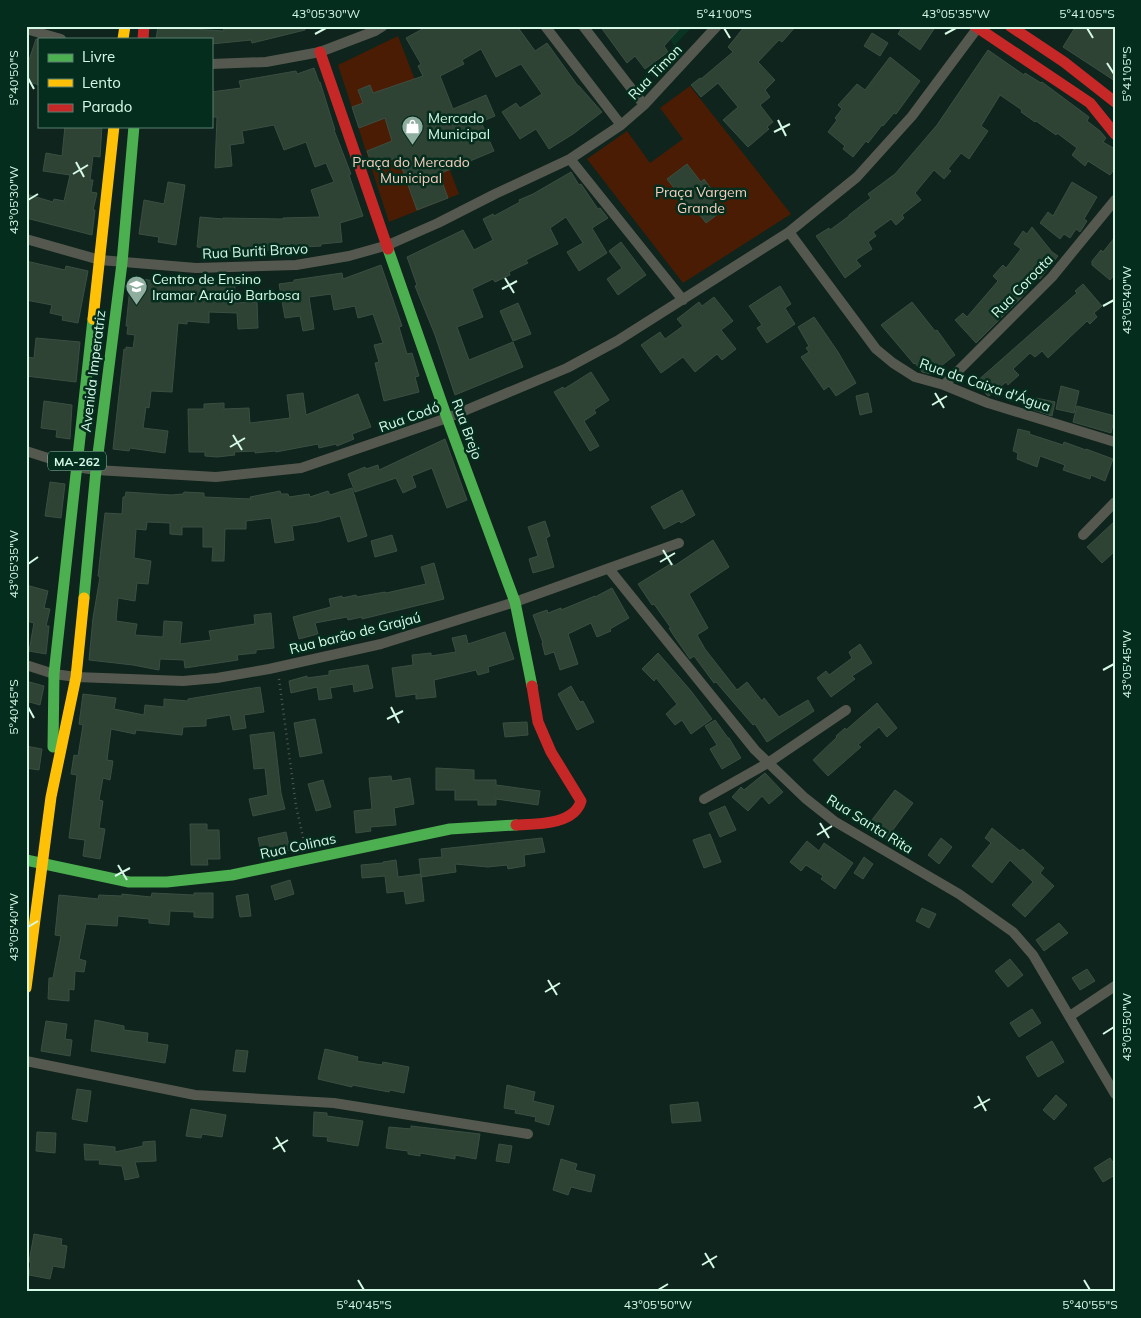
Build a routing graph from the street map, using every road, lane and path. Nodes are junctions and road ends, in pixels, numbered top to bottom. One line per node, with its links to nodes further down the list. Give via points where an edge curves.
1 (383, 26): 9 (street)
2 (545, 26): 14 (street)
3 (584, 26): 12 (street)
4 (717, 26): 12 (street, Rua Timon)
5 (1010, 26): 11 (street, via 1064,61)
6 (977, 27): 17 (street, via 1090,103); 20 (street, Rua Codó, via 912,116 858,177)
7 (26, 29): 8 (street)
8 (58, 38)
9 (320, 52): 10 (street, via 266,62); 22 (street, Rua Brejo)
10 (212, 64)
11 (1115, 102)
12 (644, 104): 13 (street, Rua Timon)
13 (633, 115): 14 (street, Rua Buriti Bravo)
14 (621, 125): 18 (street, Rua Buriti Bravo)
15 (114, 128): 23 (street, Avenida Imperatriz / MA-262)
16 (134, 128): 24 (street, Avenida Imperatriz)
17 (1115, 134)
18 (570, 160): 22 (street, Rua Buriti Bravo); 25 (street)
19 (1115, 200): 26 (street, Rua Coroata, via 1052,277)
20 (790, 232): 25 (street, Rua Codó); 26 (street, Rua da Caixa d'Água, via 876,349 915,377)
21 (26, 239): 23 (street, Rua Buriti Bravo)
22 (388, 245): 24 (street, Rua Buriti Bravo, via 296,265 196,268); 27 (street, Rua Brejo)
23 (100, 260): 24 (street, Rua Buriti Bravo); 30 (street, Avenida Imperatriz / MA-262)
24 (122, 263): 31 (street, Avenida Imperatriz)
25 (683, 300): 27 (street, Rua Codó, via 567,368)
26 (944, 385): 28 (street, Rua da Caixa d'Água, via 988,403)
27 (447, 418): 31 (street, Rua Codó, via 301,468 216,477); 36 (street, Rua Brejo)
28 (1115, 442)
29 (26, 451): 30 (street, Rua Codó)
30 (76, 467): 31 (street, Rua Codó); 39 (street, Avenida Imperatriz / MA-262)
31 (96, 470): 40 (street, Avenida Imperatriz)
32 (1115, 502): 33 (street)
33 (1083, 535)
34 (679, 543): 35 (street, Rua barão de Grajaú)
35 (609, 569): 36 (street, Rua barão de Grajaú); 42 (street, Rua Santa Rita)
36 (515, 602): 38 (street, Rua barão de Grajaú, via 381,644); 45 (street, Rua Brejo, via 538,722 551,752 580,796 579,808)
37 (26, 665): 39 (street, Rua barão de Grajaú)
38 (277, 667): 40 (street, Rua barão de Grajaú, via 183,681); 46 (path, via 296,806)
39 (54, 674): 40 (street, Rua barão de Grajaú); 43 (street, Avenida Imperatriz / MA-262)
40 (76, 677): 43 (street, Avenida Imperatriz)
41 (846, 710): 42 (street)
42 (768, 763): 44 (street); 51 (street, Rua Santa Rita, via 834,821 959,894 1013,932 1033,955)
43 (51, 797): 48 (street, Avenida Imperatriz / MA-262)
44 (704, 799)
45 (574, 812): 46 (street, Rua Colinas, via 543,824 450,829)
46 (307, 859): 48 (street, Rua Colinas, via 232,875 167,882 129,882)
47 (26, 860): 48 (street, Rua Colinas)
48 (44, 864): 50 (street, Avenida Imperatriz / MA-262)
49 (1115, 986): 51 (street)
50 (26, 988)
51 (1070, 1016): 53 (street, Rua Santa Rita)
52 (26, 1061): 54 (street, via 195,1095 334,1103)
53 (1115, 1094)
54 (528, 1134)

